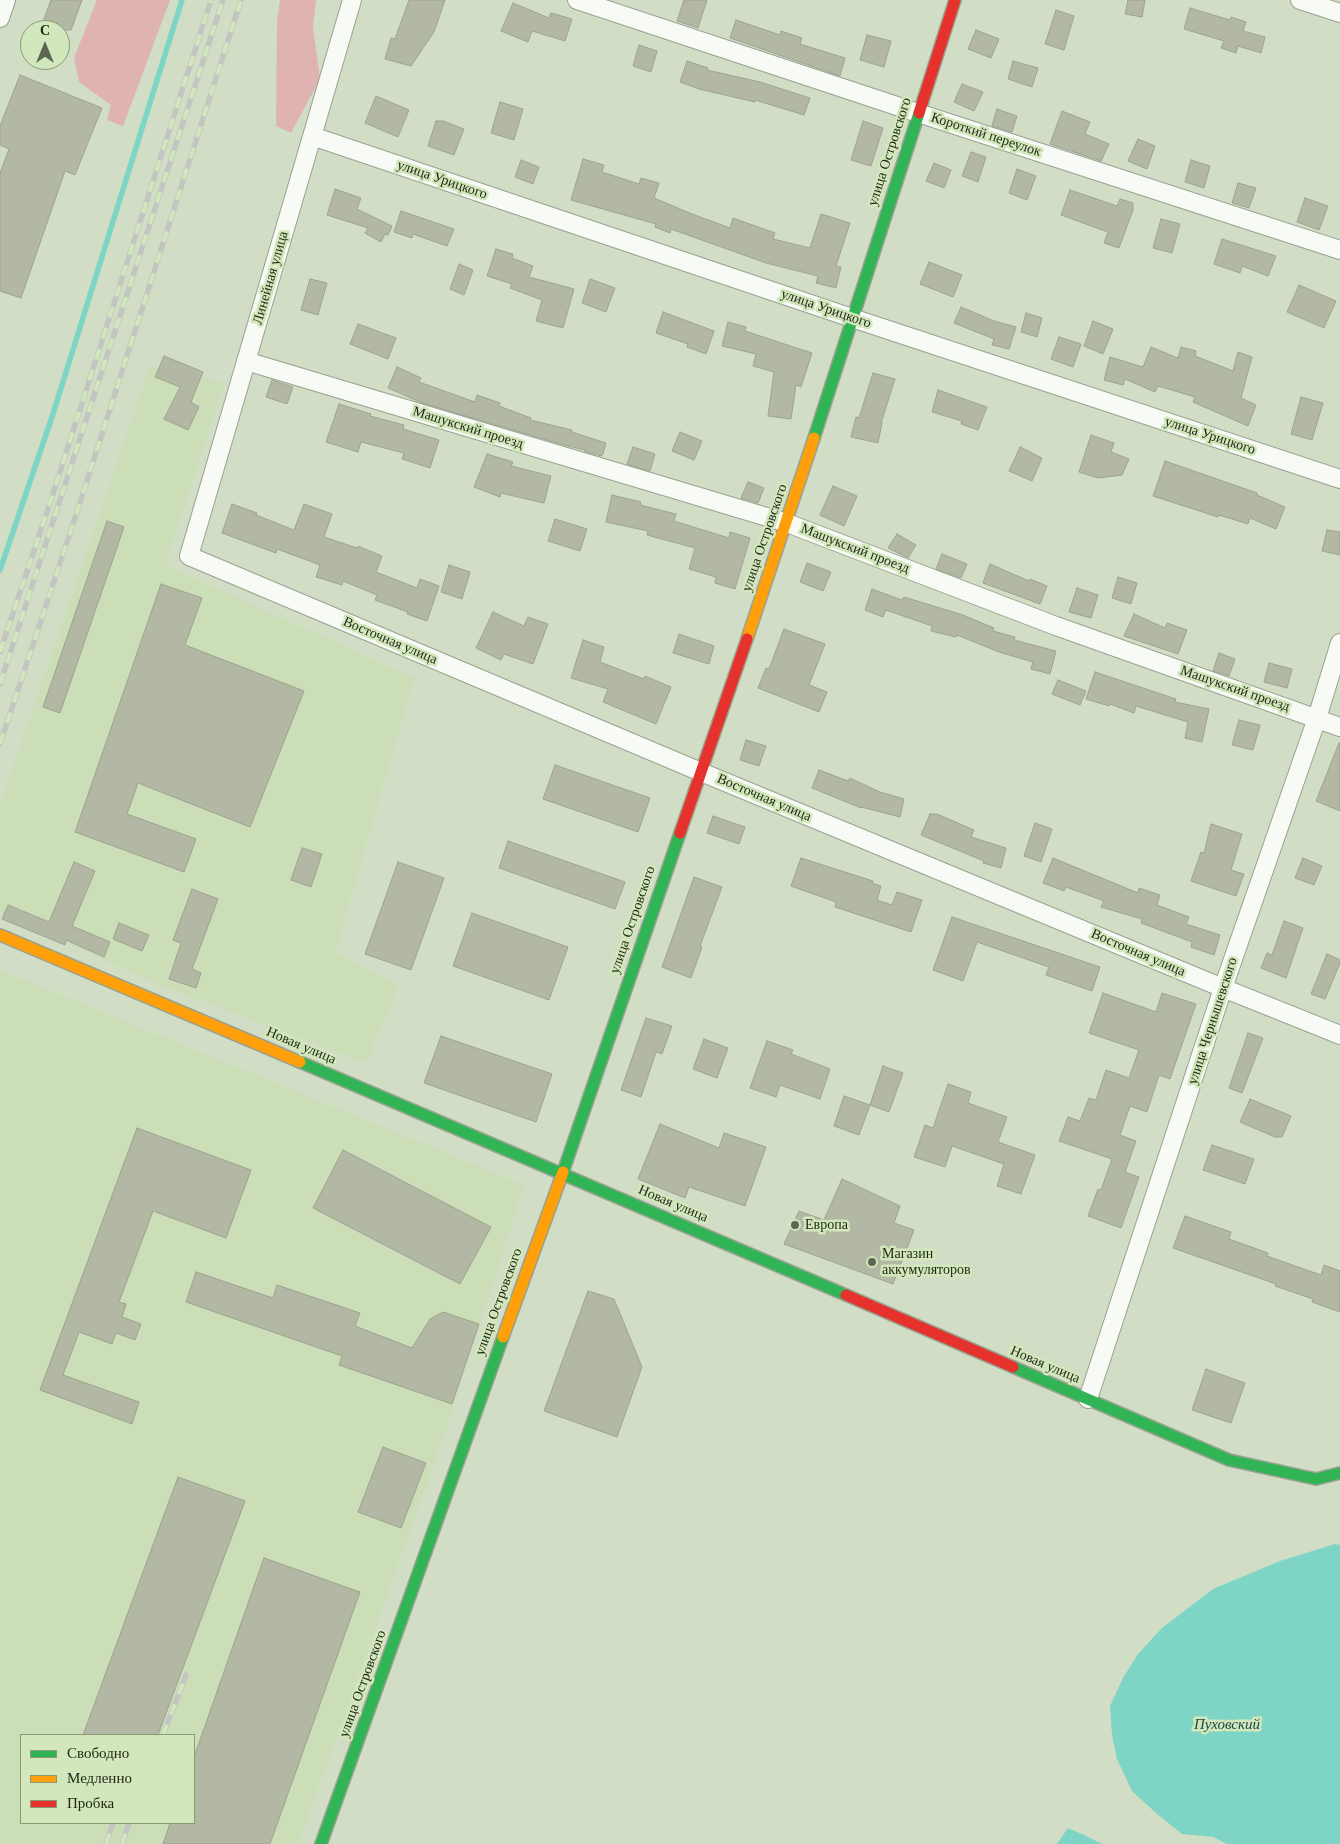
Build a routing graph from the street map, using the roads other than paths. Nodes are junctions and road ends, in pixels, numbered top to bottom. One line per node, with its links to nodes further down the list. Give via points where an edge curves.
1 (6, 0): 7 (street)
2 (352, 0): 9 (street, Линейная улица)
3 (577, 0): 8 (street, Короткий переулок)
4 (955, 0): 8 (street, улица Островского)
5 (1300, 0): 6 (street)
6 (1340, 13)
7 (0, 18)
8 (918, 113): 10 (street, Короткий переулок); 11 (street, улица Островского)
9 (312, 136): 11 (street, улица Урицкого); 12 (street, Линейная улица)
10 (1340, 250)
11 (852, 318): 13 (street, улица Урицкого); 14 (street, улица Островского)
12 (246, 362): 14 (street, Машукский проезд); 15 (street, Линейная улица)
13 (1340, 479)
14 (787, 523): 17 (street, Машукский проезд, via 1056,626); 19 (street, улица Островского)
15 (189, 556): 19 (street, Восточная улица)
16 (1340, 643): 17 (street, улица Чернышевского)
17 (1317, 718): 18 (street, Машукский проезд); 21 (street, улица Чернышевского)
18 (1340, 727)
19 (701, 772): 21 (street, Восточная улица); 23 (street, улица Островского)
20 (0, 935): 23 (street, Новая улица)
21 (1223, 988): 22 (street, Восточная улица); 24 (street, улица Чернышевского)
22 (1340, 1035)
23 (562, 1173): 24 (street, Новая улица); 26 (street, улица Островского)
24 (1088, 1399): 25 (street, Новая улица, via 1229,1460 1316,1479)
25 (1340, 1474)
26 (321, 1844)

